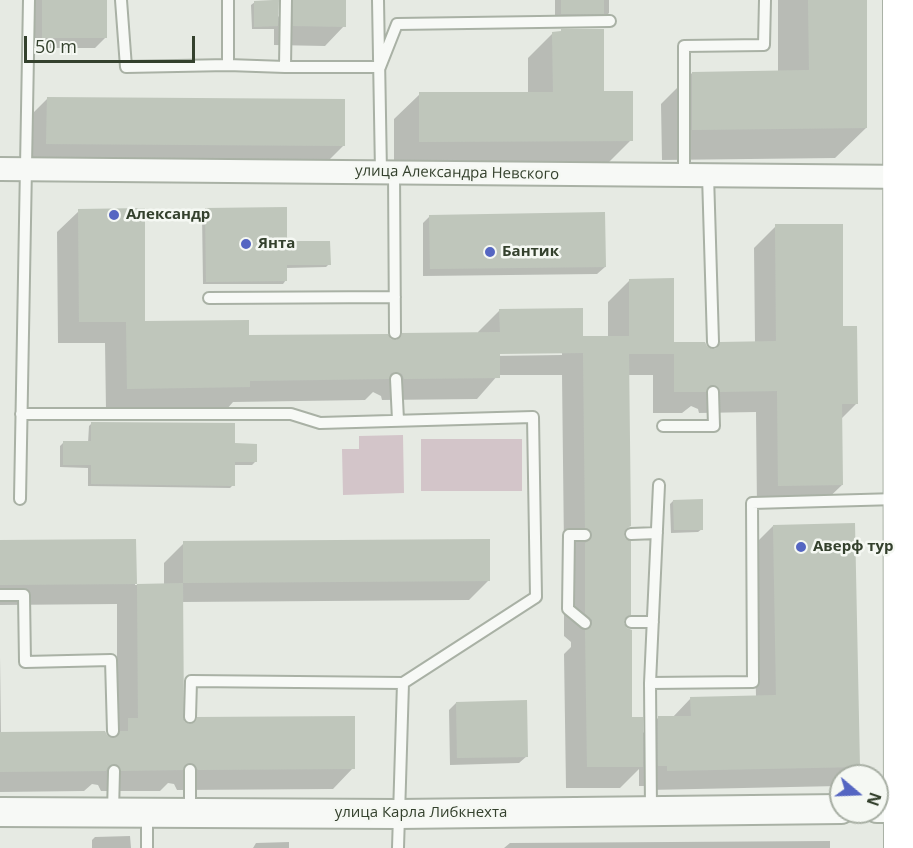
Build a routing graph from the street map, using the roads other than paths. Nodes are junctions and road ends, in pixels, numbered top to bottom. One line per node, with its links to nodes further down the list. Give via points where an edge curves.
1 (29, 0): 13 (lane)
2 (121, 0): 9 (lane, via 126,67)
3 (228, 0): 9 (lane)
4 (286, 0): 10 (lane)
5 (378, 0): 11 (lane)
6 (765, 0): 15 (lane, via 764,45 684,46)
7 (899, 0): 17 (main road)
8 (610, 21): 11 (lane, via 397,24)
9 (228, 65): 10 (lane)
10 (285, 67): 11 (lane)
11 (380, 67): 14 (lane)
12 (0, 169): 13 (street, улица Александра Невского)
13 (25, 169): 14 (street, улица Александра Невского); 24 (lane)
14 (388, 172): 15 (street, улица Александра Невского); 18 (lane)
15 (684, 175): 16 (street, улица Александра Невского)
16 (708, 175): 17 (street, улица Александра Невского); 21 (lane)
17 (907, 177): 29 (main road)
18 (395, 297): 19 (lane); 20 (lane)
19 (209, 298)
20 (395, 333)
21 (713, 342)
22 (396, 379): 25 (lane)
23 (713, 392): 26 (lane, via 714,426)
24 (21, 414): 25 (lane, via 291,414 320,423); 28 (lane)
25 (398, 420): 37 (lane, via 533,417 536,597)
26 (663, 426)
27 (659, 485): 30 (lane)
28 (20, 499)
29 (901, 499): 38 (lane, via 752,504 753,682); 43 (main road)
30 (657, 533): 31 (lane); 35 (lane)
31 (631, 534)
32 (585, 535): 36 (lane, via 569,535 568,609)
33 (0, 595): 40 (lane, via 24,595 25,662 111,660)
34 (632, 622): 35 (lane)
35 (653, 622): 38 (lane)
36 (585, 623)
37 (403, 682): 39 (lane, via 190,681); 50 (lane)
38 (650, 683): 45 (lane)
39 (190, 717)
40 (113, 731)
41 (190, 770): 47 (lane)
42 (114, 771): 48 (lane)
43 (897, 808): 53 (main road)
44 (829, 809): 45 (street, улица Карла Либкнехта)
45 (651, 811): 50 (street, улица Карла Либкнехта)
46 (0, 812): 48 (street, улица Карла Либкнехта)
47 (190, 812): 49 (street, улица Карла Либкнехта); 50 (street, улица Карла Либкнехта)
48 (113, 813): 49 (street, улица Карла Либкнехта)
49 (147, 813): 51 (lane)
50 (398, 814): 52 (lane)
51 (147, 848)
52 (398, 848)
53 (900, 848)

